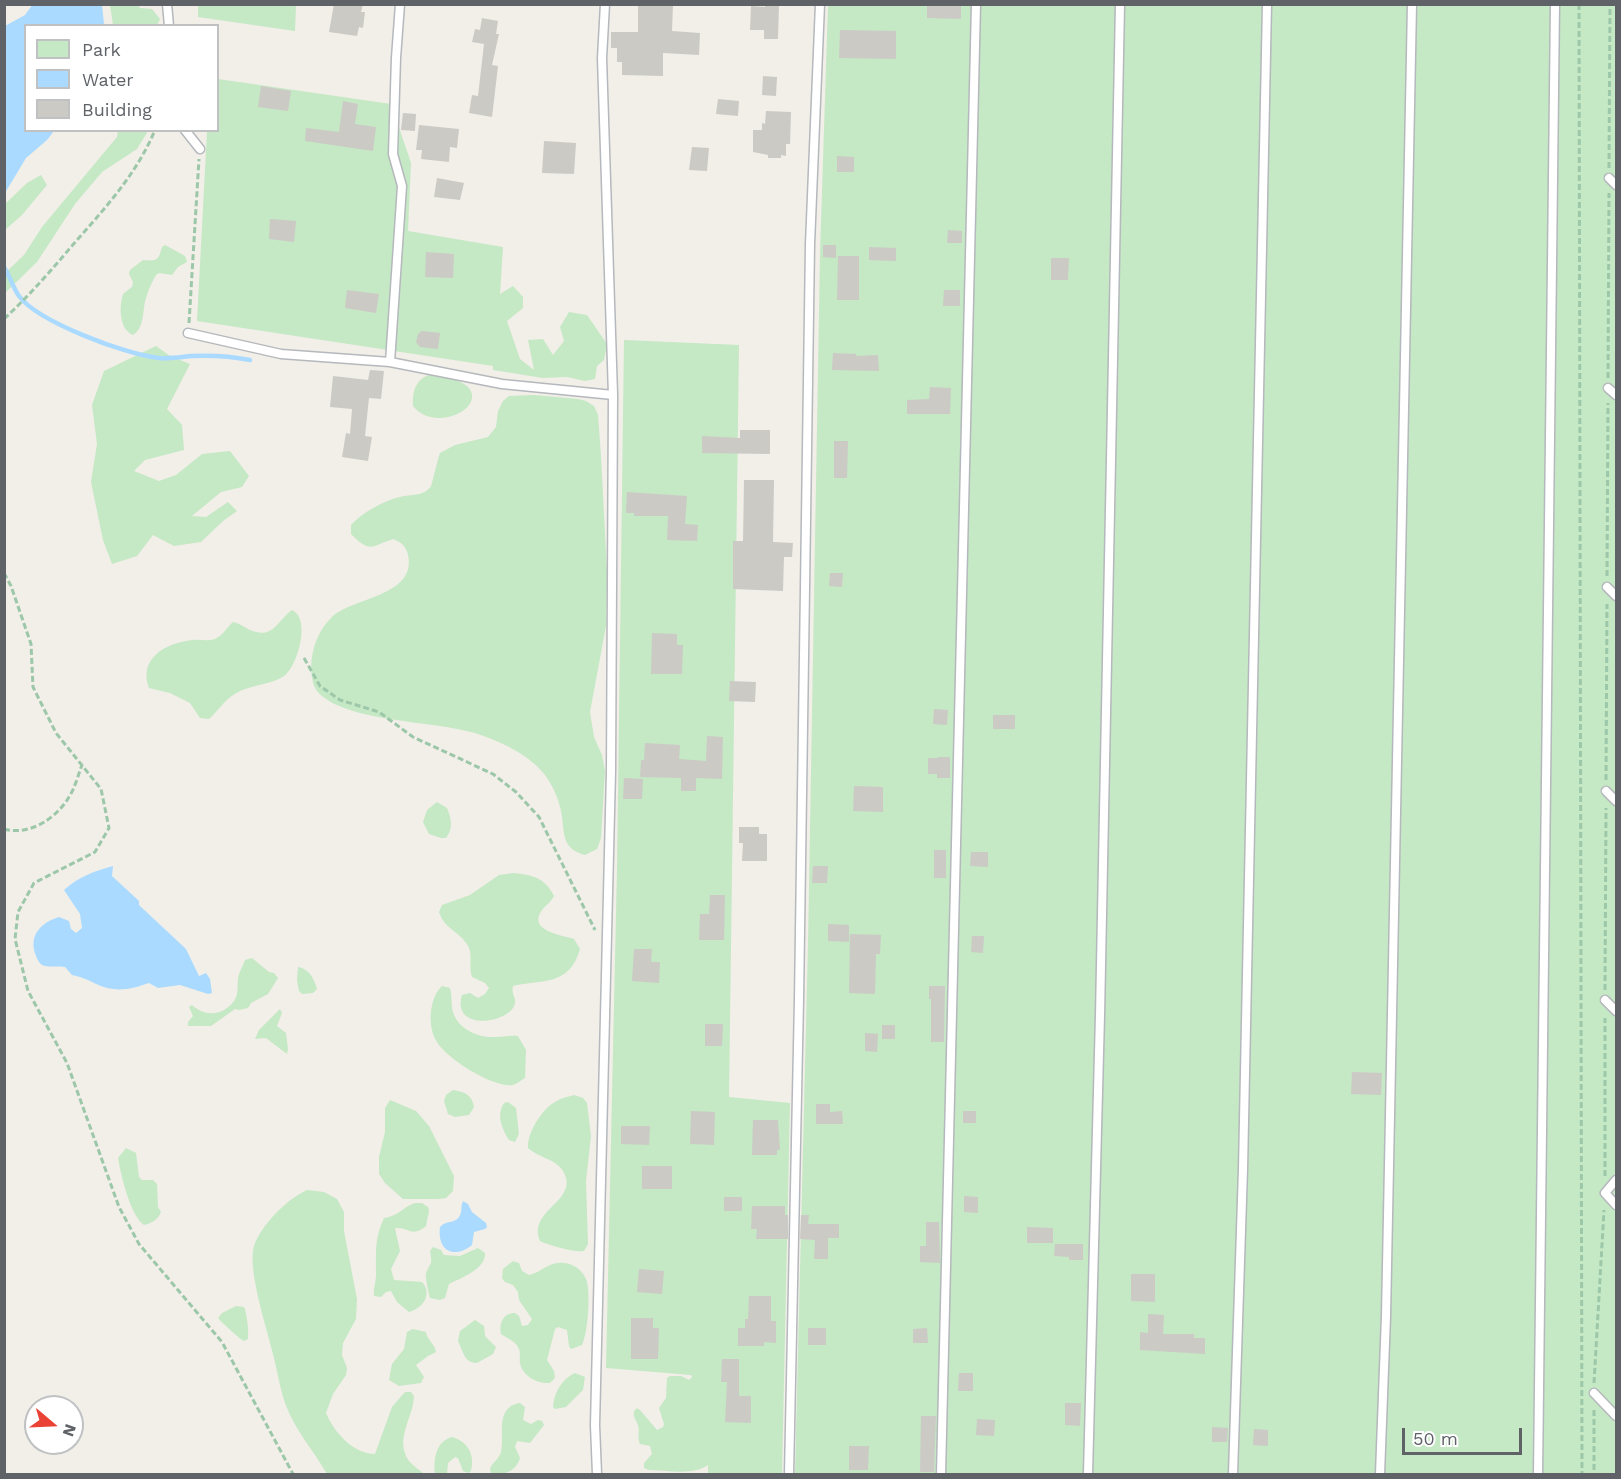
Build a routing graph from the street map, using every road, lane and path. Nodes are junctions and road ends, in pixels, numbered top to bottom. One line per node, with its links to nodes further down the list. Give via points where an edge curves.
1 (167, 4): 12 (lane)
2 (400, 4): 20 (lane, via 393,154 402,186)
3 (605, 4): 22 (lane, via 602,58)
4 (820, 4): 42 (lane, via 810,244)
5 (976, 4): 43 (lane)
6 (1120, 4): 44 (lane)
7 (1268, 4): 45 (lane)
8 (1412, 4): 46 (lane)
9 (1555, 4): 47 (lane)
10 (1579, 4): 48 (path)
11 (1610, 4): 16 (path)
12 (169, 24)
13 (154, 132): 18 (path, via 123,187)
14 (187, 132): 15 (lane)
15 (200, 149): 19 (path)
16 (1609, 178): 17 (lane); 21 (path)
17 (1617, 185)
18 (4, 319)
19 (188, 333): 20 (lane, via 281,354)
20 (390, 362): 22 (lane, via 502,384)
21 (1608, 388): 23 (lane); 25 (path)
22 (613, 395): 41 (lane, via 611,771)
23 (1617, 396)
24 (4, 573): 28 (path, via 31,644 33,687 56,733)
25 (1607, 587): 26 (lane); 29 (path)
26 (1617, 596)
27 (304, 658): 32 (path, via 320,686 340,700 380,712 413,737 493,774 516,792 538,817)
28 (82, 765): 31 (path, via 70,797 53,815 34,828 20,832); 40 (path, via 101,789 109,828 95,852 34,883 18,912 15,939 28,991 67,1063 119,1207 139,1244 222,1342)
29 (1606, 791): 30 (lane); 33 (path)
30 (1617, 801)
31 (4, 829)
32 (597, 935)
33 (1605, 1000): 34 (lane); 36 (path)
34 (1617, 1011)
35 (1617, 1180): 36 (lane)
36 (1605, 1193): 37 (lane); 38 (path)
37 (1617, 1204)
38 (1594, 1393): 39 (lane); 49 (path)
39 (1617, 1416)
40 (293, 1474)
41 (597, 1474)
42 (789, 1474)
43 (941, 1474)
44 (1088, 1474)
45 (1233, 1474)
46 (1380, 1474)
47 (1538, 1474)
48 (1582, 1474)
49 (1594, 1474)

